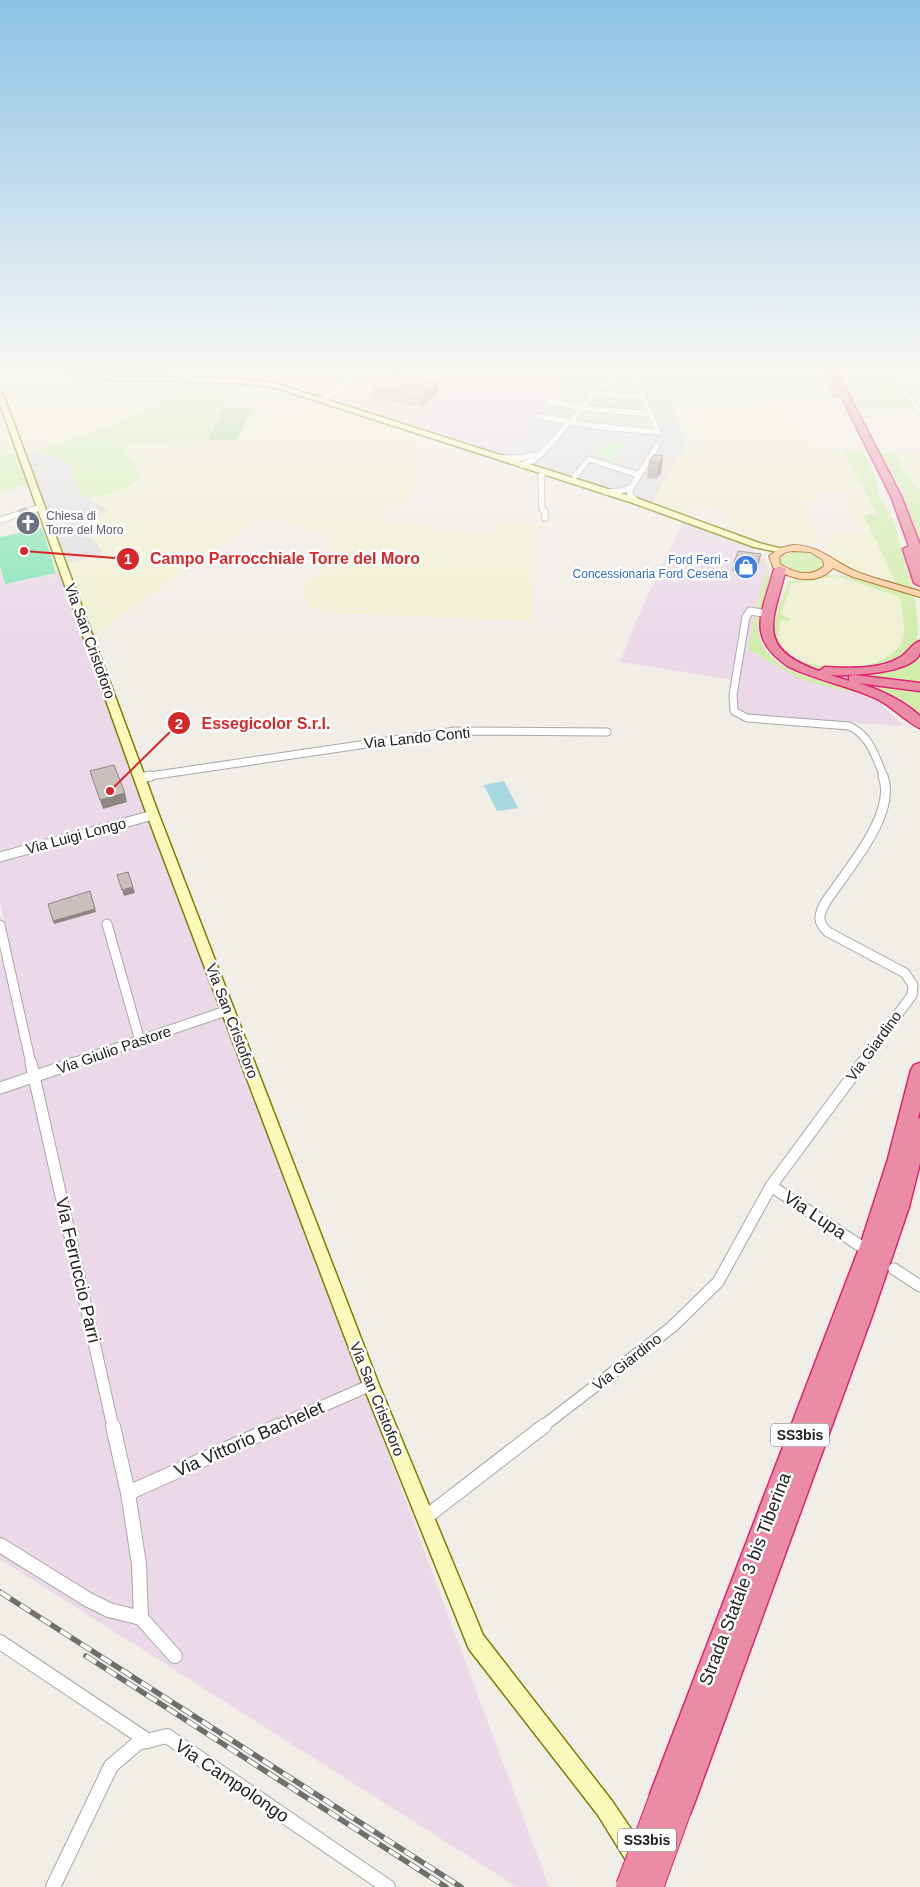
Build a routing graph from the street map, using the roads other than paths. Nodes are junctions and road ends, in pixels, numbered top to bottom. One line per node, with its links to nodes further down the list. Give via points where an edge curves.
1 (25, 460): 16 (street, Via San Cristoforo)
2 (512, 460): 10 (street)
3 (527, 460): 10 (street)
4 (536, 460): 11 (street)
5 (588, 460): 13 (street)
6 (592, 460): 14 (street)
7 (648, 460): 14 (street)
8 (871, 460): 26 (highway, via 904,533)
9 (877, 460): 22 (highway, via 896,496)
10 (523, 462): 11 (street)
11 (532, 465): 12 (street)
12 (544, 472): 15 (street, via 606,492); 17 (street, via 541,484)
13 (577, 474)
14 (639, 475): 15 (street)
15 (626, 492): 19 (street, via 636,501)
16 (42, 507): 18 (street); 34 (street, Via San Cristoforo)
17 (545, 518)
18 (0, 520)
19 (757, 545): 20 (street); 21 (street)
20 (783, 550): 21 (main road); 23 (main road, via 810,550 822,555)
21 (774, 556): 25 (main road)
22 (920, 560)
23 (828, 567): 24 (main road, via 812,576); 27 (main road)
24 (792, 574): 25 (highway)
25 (779, 575): 28 (highway)
26 (920, 583): 27 (highway)
27 (920, 593)
28 (769, 614): 30 (highway, via 768,642 789,662); 45 (street, Via Giardino, via 750,611 746,617 733,695 734,710 747,718 849,726 860,730 867,738 887,789 886,804 819,917 821,926 828,932 905,973 915,988)
29 (920, 645): 30 (highway, via 908,658 879,669)
30 (805, 670): 31 (highway); 32 (highway, via 893,702)
31 (920, 687)
32 (920, 724)
33 (607, 732): 34 (street, Via Lando Conti, via 455,731)
34 (139, 778): 35 (street, Via San Cristoforo)
35 (152, 815): 36 (street, Via Luigi Longo); 39 (street, Via San Cristoforo)
36 (0, 857)
37 (107, 924): 40 (street)
38 (0, 925): 42 (street, Via Ferruccio Parri)
39 (228, 1010): 40 (street, Via Giulio Pastore); 49 (street, Via San Cristoforo)
40 (140, 1041): 42 (street, Via Giulio Pastore)
41 (920, 1070): 57 (highway, Strada Statale 3 bis Tiberina / SS3bis, via 886,1201)
42 (34, 1077): 43 (street, Via Giulio Pastore); 50 (street, Via Ferruccio Parri)
43 (0, 1088)
44 (920, 1126): 57 (highway, Strada Statale 3 bis Tiberina / SS3bis, via 899,1207 862,1313)
45 (771, 1186): 46 (street, Via Lupa); 51 (street, Via Giardino, via 718,1282 672,1327)
46 (859, 1245)
47 (894, 1269): 48 (street)
48 (920, 1286)
49 (371, 1385): 50 (street, Via Vittorio Bachelet); 51 (street, Via San Cristoforo)
50 (128, 1493): 53 (street, Via Ferruccio Parri, via 139,1564)
51 (426, 1517): 61 (street, Via San Cristoforo, via 476,1642 605,1808)
52 (0, 1545): 53 (street, via 87,1600 109,1610)
53 (141, 1618): 55 (street)
54 (0, 1642): 56 (street)
55 (175, 1656)
56 (148, 1741): 58 (street, Via Campolongo, via 138,1743 111,1766); 59 (street, Via Campolongo, via 167,1736)
57 (672, 1799): 60 (highway, Strada Statale 3 bis Tiberina / SS3bis, bridge); 61 (highway, Strada Statale 3 bis Tiberina / SS3bis, bridge)
58 (53, 1887)
59 (388, 1887)
60 (630, 1887)
61 (651, 1887)

